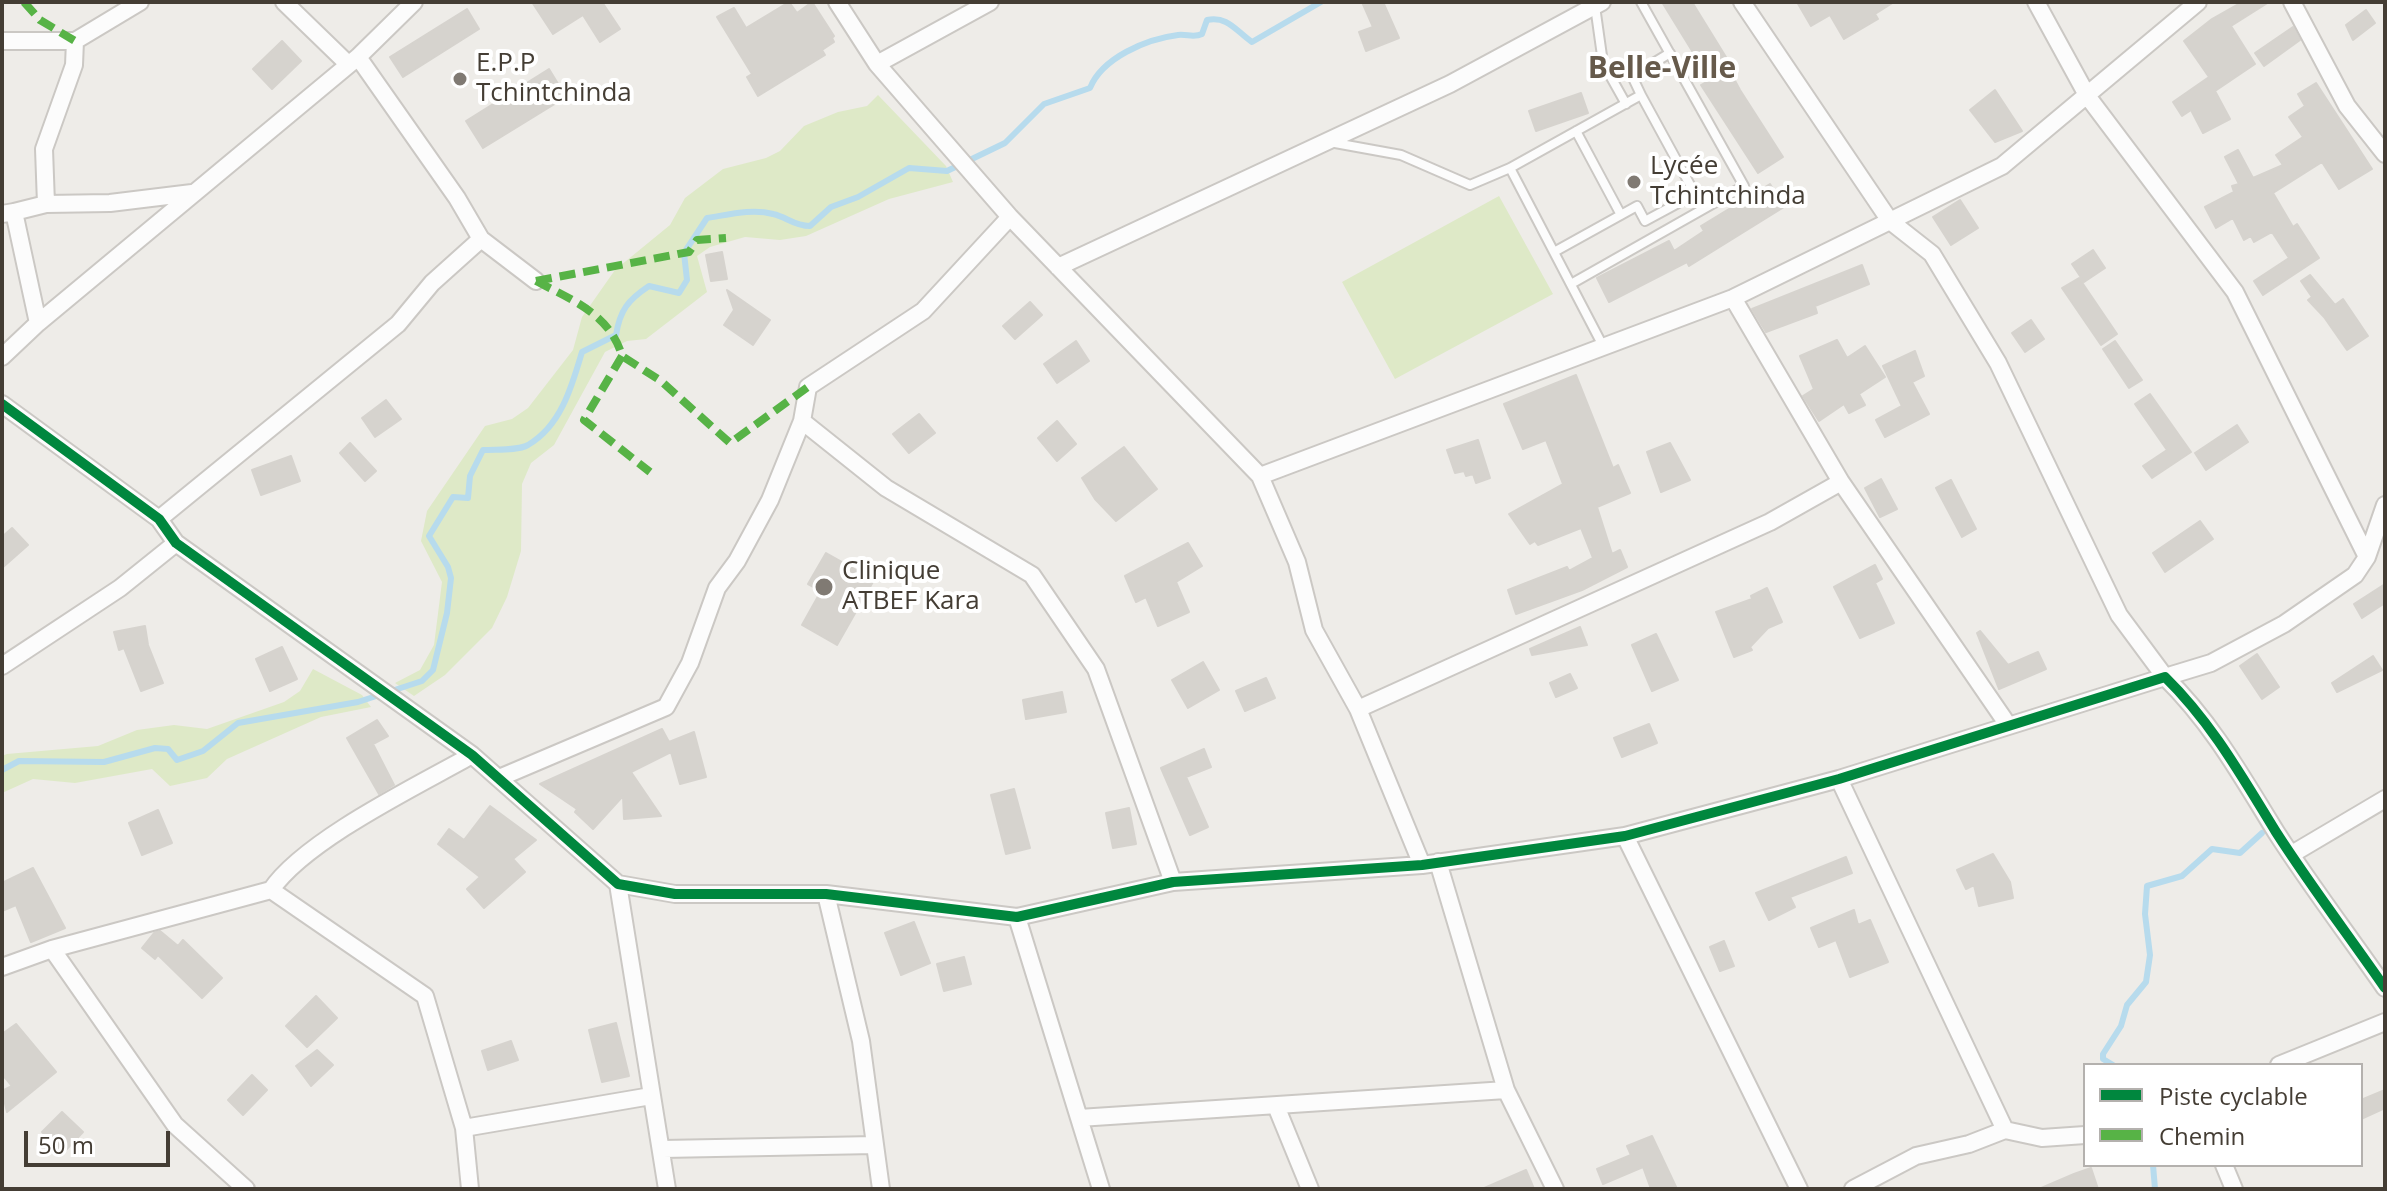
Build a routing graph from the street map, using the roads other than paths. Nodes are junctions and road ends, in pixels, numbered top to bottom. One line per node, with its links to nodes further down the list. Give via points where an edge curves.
1 (140, 2): 13 (street)
2 (284, 2): 15 (street)
3 (414, 2): 15 (street)
4 (837, 2): 16 (street)
5 (990, 2): 16 (street)
6 (1641, 2): 14 (lane)
7 (1742, 2): 32 (street)
8 (2036, 2): 18 (street)
9 (2198, 2): 18 (street)
10 (2292, 2): 22 (street, via 2347,106)
11 (1599, 4): 19 (lane, via 1603,63); 21 (street, via 1450,84)
12 (2, 41): 13 (street)
13 (75, 41): 26 (street, via 74,65 44,149)
14 (1670, 53): 17 (lane, via 1632,76); 27 (lane, via 1744,186)
15 (353, 60): 24 (street); 34 (street, via 457,198)
16 (877, 64): 30 (street)
17 (1641, 95): 19 (lane); 25 (lane)
18 (2088, 97): 32 (street, via 2002,166); 50 (street, via 2235,292)
19 (1626, 104): 20 (lane)
20 (1576, 131): 23 (lane); 29 (lane)
21 (1322, 142): 23 (lane, via 1401,155 1470,185); 36 (street)
22 (2385, 154)
23 (1510, 168): 35 (lane)
24 (192, 193): 26 (street); 40 (street)
25 (1695, 194): 27 (lane); 31 (lane)
26 (46, 204): 28 (street)
27 (1704, 209): 33 (lane)
28 (8, 213): 40 (street)
29 (1621, 215): 31 (lane, via 1637,206); 35 (lane)
30 (1010, 217): 36 (street); 44 (street, via 923,311 808,387)
31 (1645, 221): 33 (lane)
32 (1890, 221): 39 (street); 52 (street, via 1932,254 1998,363 2119,615)
33 (1655, 237): 38 (lane)
34 (481, 239): 37 (street); 48 (street, via 432,283 398,324)
35 (1554, 252): 38 (lane)
36 (1058, 267): 45 (street)
37 (536, 281)
38 (1571, 284): 41 (lane)
39 (1733, 298): 41 (street); 46 (street)
40 (38, 323): 42 (street)
41 (1603, 346): 45 (street)
42 (2, 357)
43 (2, 404): 48 (street)
44 (802, 421): 56 (street, via 770,500 717,588 690,663 666,707); 62 (street, via 886,488 1032,575 1096,669)
45 (1260, 476): 53 (street, via 1297,562 1314,630)
46 (1841, 482): 53 (street, via 1770,522); 54 (street)
47 (2385, 505): 50 (street)
48 (159, 519): 49 (street)
49 (176, 543): 51 (street, via 120,588); 55 (street)
50 (2367, 557): 52 (street, via 2355,575 2284,624 2211,663)
51 (2, 666)
52 (2165, 677): 54 (street); 60 (street, via 2223,745)
53 (1358, 709): 61 (street)
54 (2008, 725): 57 (street)
55 (472, 755): 56 (street); 64 (street, via 335,836 285,870)
56 (499, 778): 63 (street)
57 (1839, 779): 59 (street); 77 (street)
58 (2385, 799): 60 (street)
59 (1625, 836): 61 (street); 89 (street)
60 (2292, 854): 69 (street)
61 (1430, 864): 62 (street); 72 (street)
62 (1173, 882): 66 (street)
63 (618, 884): 65 (street, via 675,894); 73 (street)
64 (271, 890): 67 (street); 76 (street, via 425,996)
65 (826, 894): 66 (street); 79 (street, via 861,1041)
66 (1017, 917): 75 (street)
67 (52, 949): 68 (street); 82 (street, via 175,1125)
68 (2, 967)
69 (2385, 988)
70 (2385, 1022): 71 (street)
71 (2284, 1063)
72 (1506, 1090): 74 (street); 88 (street)
73 (651, 1096): 76 (street); 80 (street)
74 (1276, 1106): 75 (street); 87 (street)
75 (1079, 1118): 86 (street)
76 (464, 1128): 83 (street)
77 (2005, 1130): 78 (street, via 2042,1138); 90 (street, via 1916,1156)
78 (2083, 1135)
79 (875, 1145): 80 (street); 85 (street)
80 (663, 1149): 84 (street)
81 (2225, 1167): 91 (street)
82 (246, 1189)
83 (470, 1189)
84 (667, 1189)
85 (881, 1189)
86 (1101, 1189)
87 (1310, 1189)
88 (1555, 1189)
89 (1799, 1189)
90 (1853, 1189)
91 (2234, 1189)

